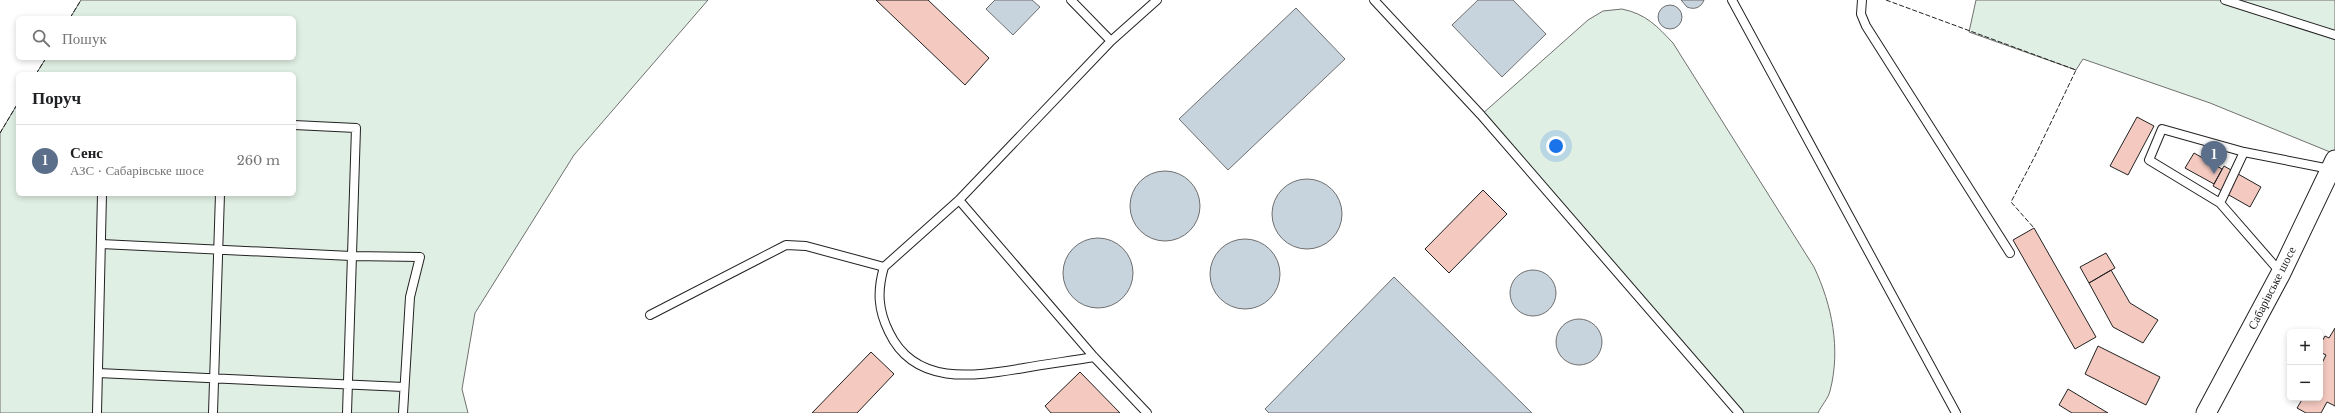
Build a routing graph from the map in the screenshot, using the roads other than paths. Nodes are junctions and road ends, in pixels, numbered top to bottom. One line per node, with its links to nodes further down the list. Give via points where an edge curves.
1 (1071, 0): 8 (lane)
2 (1157, 0): 8 (lane)
3 (1374, 0): 33 (lane, via 1482,115)
4 (1732, 0): 34 (lane)
5 (1862, 0): 18 (lane, via 1861,14 1866,26)
6 (2224, 0): 7 (lane)
7 (2335, 35)
8 (1111, 41): 14 (lane)
9 (296, 125): 19 (lane, via 356,128)
10 (2244, 152): 11 (lane); 15 (lane); 15 (lane, via 2162,129 2148,160)
11 (2332, 165): 21 (street, Сабарівське шосе)
12 (102, 196): 16 (lane)
13 (220, 196): 17 (lane)
14 (959, 200): 20 (lane); 23 (lane)
15 (2220, 203): 21 (lane)
16 (101, 244): 17 (lane); 24 (lane)
17 (217, 249): 19 (lane); 25 (lane)
18 (2010, 253)
19 (351, 256): 26 (lane); 27 (lane, via 420,257 410,297)
20 (884, 267): 22 (lane, via 806,246 786,245); 23 (lane, via 878,293 882,316 901,352 918,365 946,374 972,375)
21 (2281, 273): 35 (street, Сабарівське шосе)
22 (650, 315)
23 (1094, 357): 32 (lane)
24 (98, 373): 25 (lane); 28 (lane)
25 (214, 379): 26 (lane); 29 (lane)
26 (348, 384): 27 (lane); 30 (lane)
27 (404, 387): 31 (lane)
28 (97, 413)
29 (213, 413)
30 (347, 413)
31 (403, 413)
32 (1147, 413)
33 (1739, 413)
34 (1956, 413)
35 (2206, 413)

